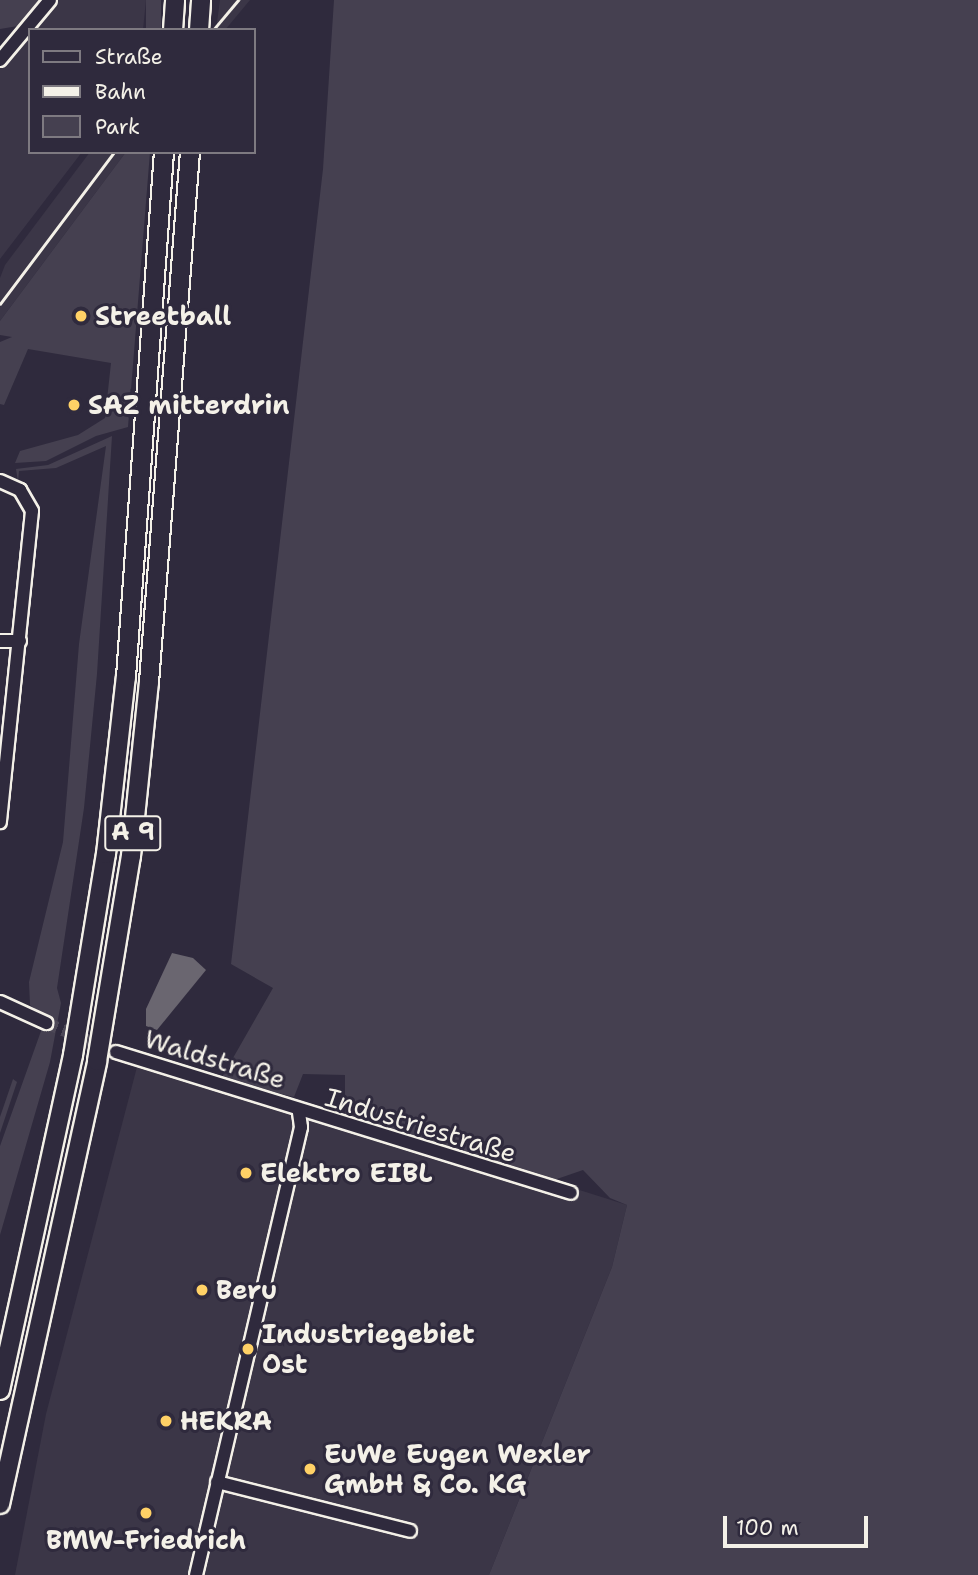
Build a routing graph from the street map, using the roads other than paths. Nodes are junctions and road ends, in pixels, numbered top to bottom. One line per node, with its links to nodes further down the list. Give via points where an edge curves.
1 (50, 0): 6 (street)
2 (175, 0): 4 (highway)
3 (201, 0): 5 (highway)
4 (173, 28)
5 (199, 28)
6 (0, 60)
7 (164, 154): 20 (highway, A 9, via 126,677 106,854 73,1055)
8 (190, 154): 22 (highway, A 9, via 131,856 97,1061)
9 (0, 481): 11 (street, via 20,490 32,511)
10 (0, 641): 11 (street)
11 (20, 641): 12 (street)
12 (5, 722): 13 (street)
13 (2, 807): 14 (street)
14 (0, 822)
15 (0, 1002): 16 (street)
16 (46, 1023)
17 (116, 1052): 18 (street, Waldstraße)
18 (299, 1112): 19 (street, Industriestraße); 21 (street, Industriestraße, via 302,1120)
19 (571, 1193)
20 (0, 1390)
21 (217, 1482): 23 (street); 24 (street, Industriestraße)
22 (0, 1504)
23 (410, 1531)
24 (196, 1575)

